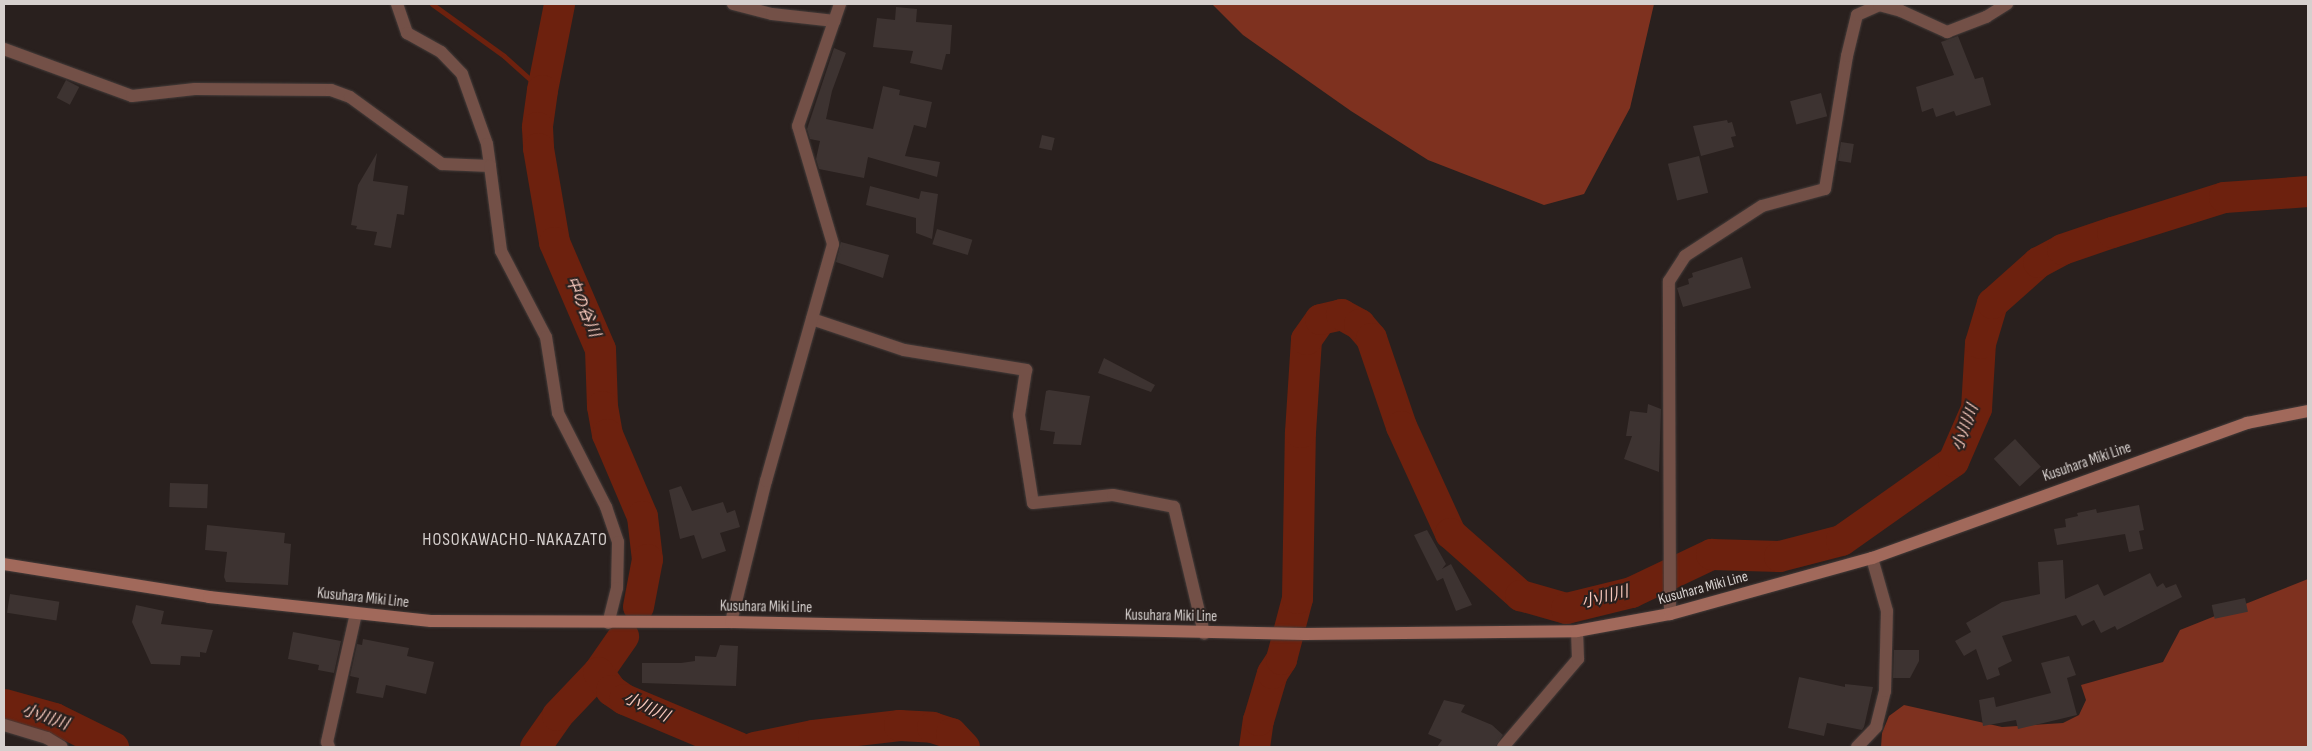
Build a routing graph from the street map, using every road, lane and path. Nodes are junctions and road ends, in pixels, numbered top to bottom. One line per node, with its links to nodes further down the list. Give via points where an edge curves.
1 (397, 4): 7 (street, via 407,33 441,52 462,74 487,144)
2 (733, 4): 5 (street, via 772,14)
3 (840, 4): 5 (street)
4 (2007, 4): 13 (street, via 1986,17 1947,32 1901,11 1878,5 1858,14 1847,56 1826,189 1762,206 1685,256 1669,281)
5 (835, 21): 8 (street, via 798,126 833,244)
6 (4, 48): 7 (street, via 132,96 195,88 331,90 350,98 442,164)
7 (490, 166): 15 (street, via 501,251 546,337 558,413 606,507 618,542 617,588)
8 (812, 319): 14 (street, via 766,481); 17 (street, via 904,350 1026,370 1020,415 1033,503 1113,495 1174,507)
9 (2308, 411): 10 (main road, Kusuhara Miki Line, via 2247,423)
10 (1872, 558): 13 (main road, Kusuhara Miki Line); 22 (street, via 1887,611 1886,690 1876,727)
11 (4, 564): 12 (main road, Kusuhara Miki Line, via 209,598)
12 (356, 613): 15 (main road, Kusuhara Miki Line, via 431,621); 20 (street, via 327,742)
13 (1670, 614): 16 (main road, Kusuhara Miki Line)
14 (731, 622): 15 (main road, Kusuhara Miki Line); 17 (main road, Kusuhara Miki Line)
15 (608, 623)
16 (1577, 631): 17 (main road, Kusuhara Miki Line); 21 (street, via 1578,659)
17 (1204, 632)
18 (4, 726): 19 (street, via 47,738)
19 (62, 747)
20 (329, 747)
21 (1503, 747)
22 (1857, 747)

